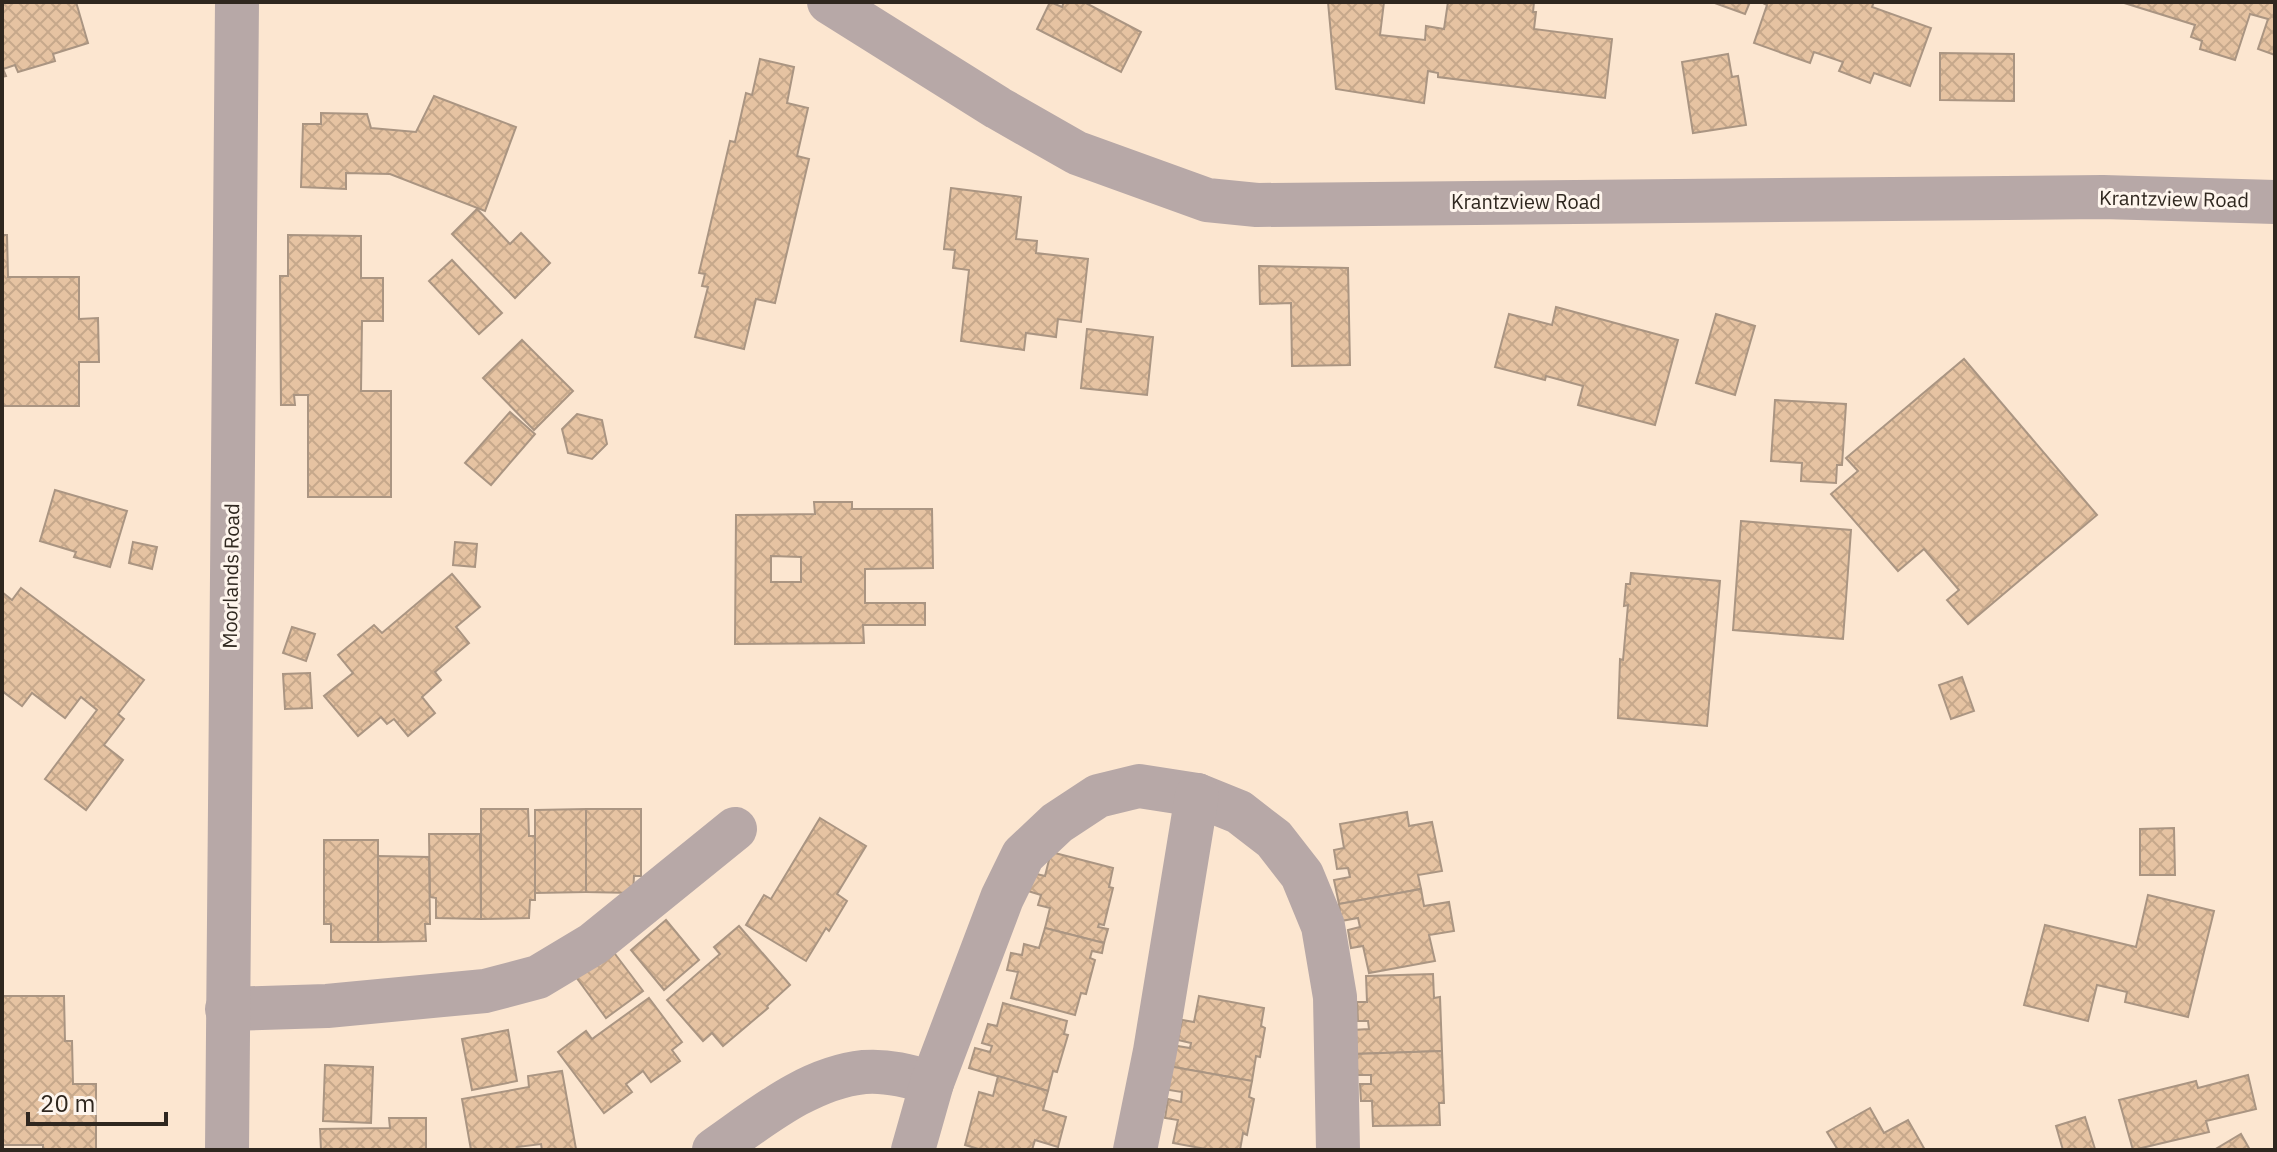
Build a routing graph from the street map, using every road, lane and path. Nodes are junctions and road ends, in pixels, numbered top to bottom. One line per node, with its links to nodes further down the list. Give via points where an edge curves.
1 (237, 2): 6 (street, Moorlands Road)
2 (829, 2): 3 (street, Krantzview Road, via 1077,153 1207,200 1257,205 2103,197)
3 (2275, 202)
4 (1197, 795): 7 (street, via 1139,786 1098,796 1057,823 1023,855); 11 (street); 12 (street, via 1239,812 1274,839 1302,875 1323,926 1335,997)
5 (735, 829): 6 (street, via 593,944 538,977 485,991)
6 (227, 1009): 8 (street, Moorlands Road)
7 (932, 1083): 9 (street, via 863,1072 822,1083 789,1098); 10 (street)
8 (227, 1150)
9 (714, 1150)
10 (913, 1150)
11 (1135, 1150)
12 (1338, 1150)

